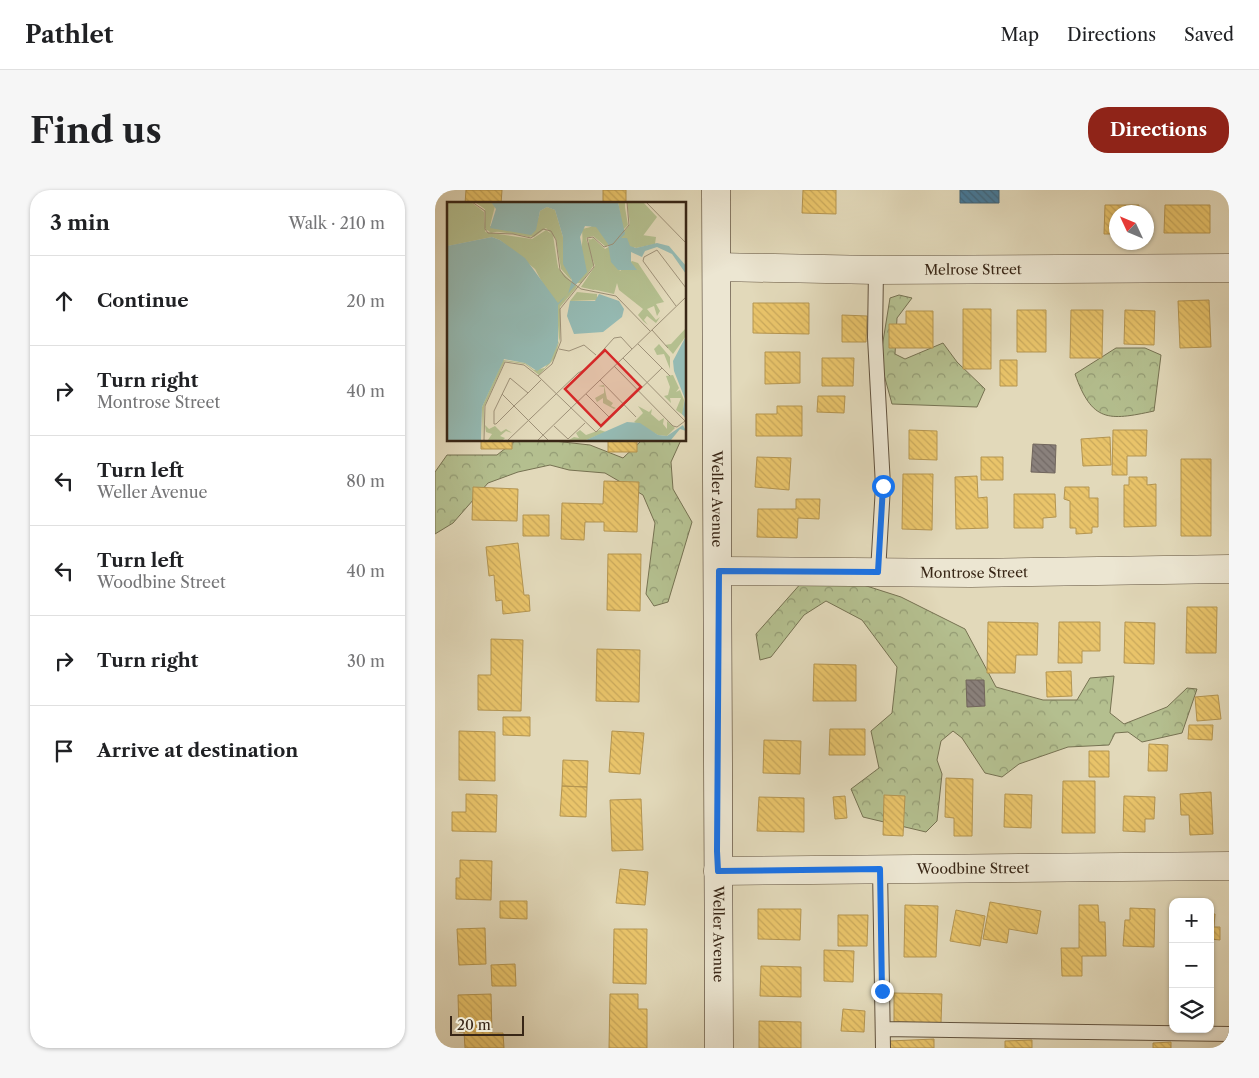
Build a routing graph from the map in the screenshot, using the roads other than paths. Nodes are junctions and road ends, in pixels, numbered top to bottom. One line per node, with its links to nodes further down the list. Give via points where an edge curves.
1 (716, 190): 2 (street, Weller Avenue)
2 (717, 267): 4 (street, Melrose Street); 6 (street, Weller Avenue)
3 (1229, 268): 4 (street, Melrose Street)
4 (875, 270): 7 (lane, via 877,392 883,486)
5 (1229, 569): 7 (street, Montrose Street)
6 (719, 571): 7 (street, Montrose Street); 10 (street, Weller Avenue)
7 (878, 572)
8 (1229, 866): 9 (street, Woodbine Street)
9 (880, 869): 10 (street, Woodbine Street); 11 (lane)
10 (718, 871): 13 (street, Weller Avenue)
11 (883, 1029): 12 (lane); 14 (lane)
12 (1229, 1034)
13 (719, 1048)
14 (883, 1048)

